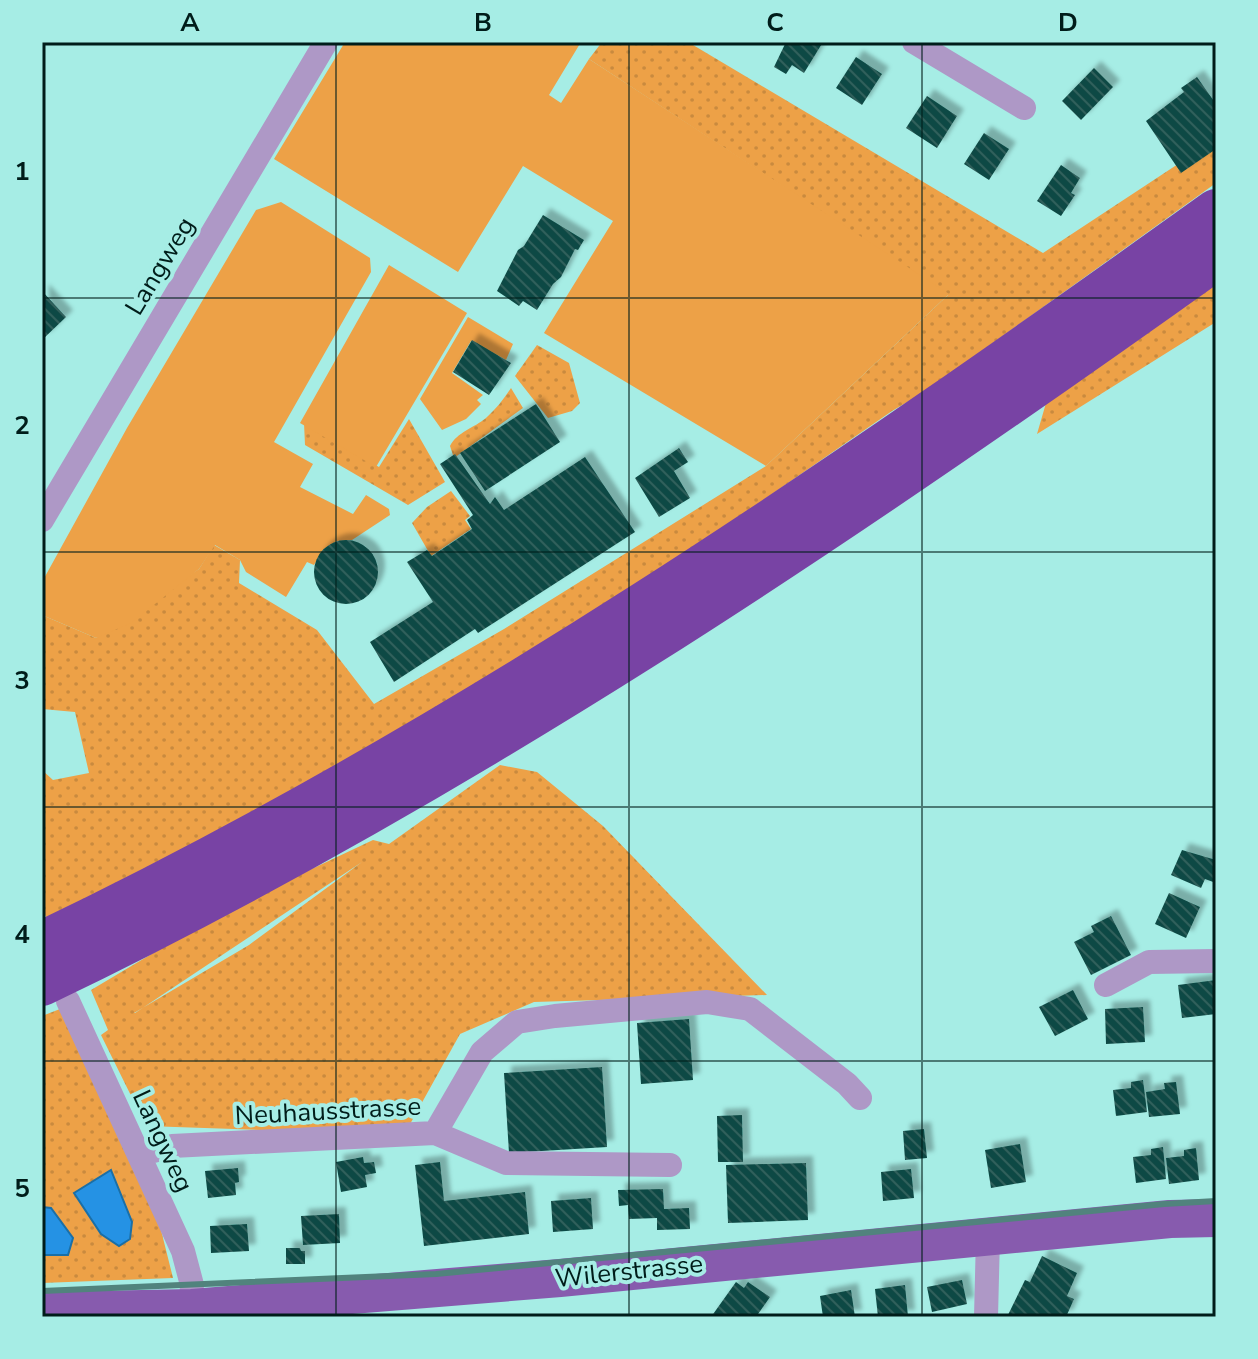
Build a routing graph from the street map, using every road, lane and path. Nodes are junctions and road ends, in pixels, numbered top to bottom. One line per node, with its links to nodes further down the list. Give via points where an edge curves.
1 (326, 42): 6 (street, Langweg)
2 (914, 42): 3 (street)
3 (1024, 108)
4 (1216, 211): 7 (highway, via 862,459 559,656 286,816)
5 (1216, 258): 10 (highway, via 804,544 548,707 153,930)
6 (42, 520)
7 (42, 943)
8 (1216, 961): 9 (street, via 1149,962)
9 (1106, 985)
10 (55, 992): 13 (street, Langweg)
11 (860, 1098): 12 (street, Neuhausstrasse, via 750,1009 707,1002 517,1022 482,1052)
12 (435, 1133): 13 (street, Neuhausstrasse, via 172,1146); 14 (street, via 506,1163)
13 (139, 1155): 18 (street, Langweg, via 183,1251 190,1273)
14 (670, 1165)
15 (1216, 1218): 16 (main road, Wilerstrasse)
16 (988, 1236): 18 (main road, Wilerstrasse); 19 (street)
17 (42, 1311): 18 (main road, Wilerstrasse)
18 (191, 1313)
19 (986, 1317)

